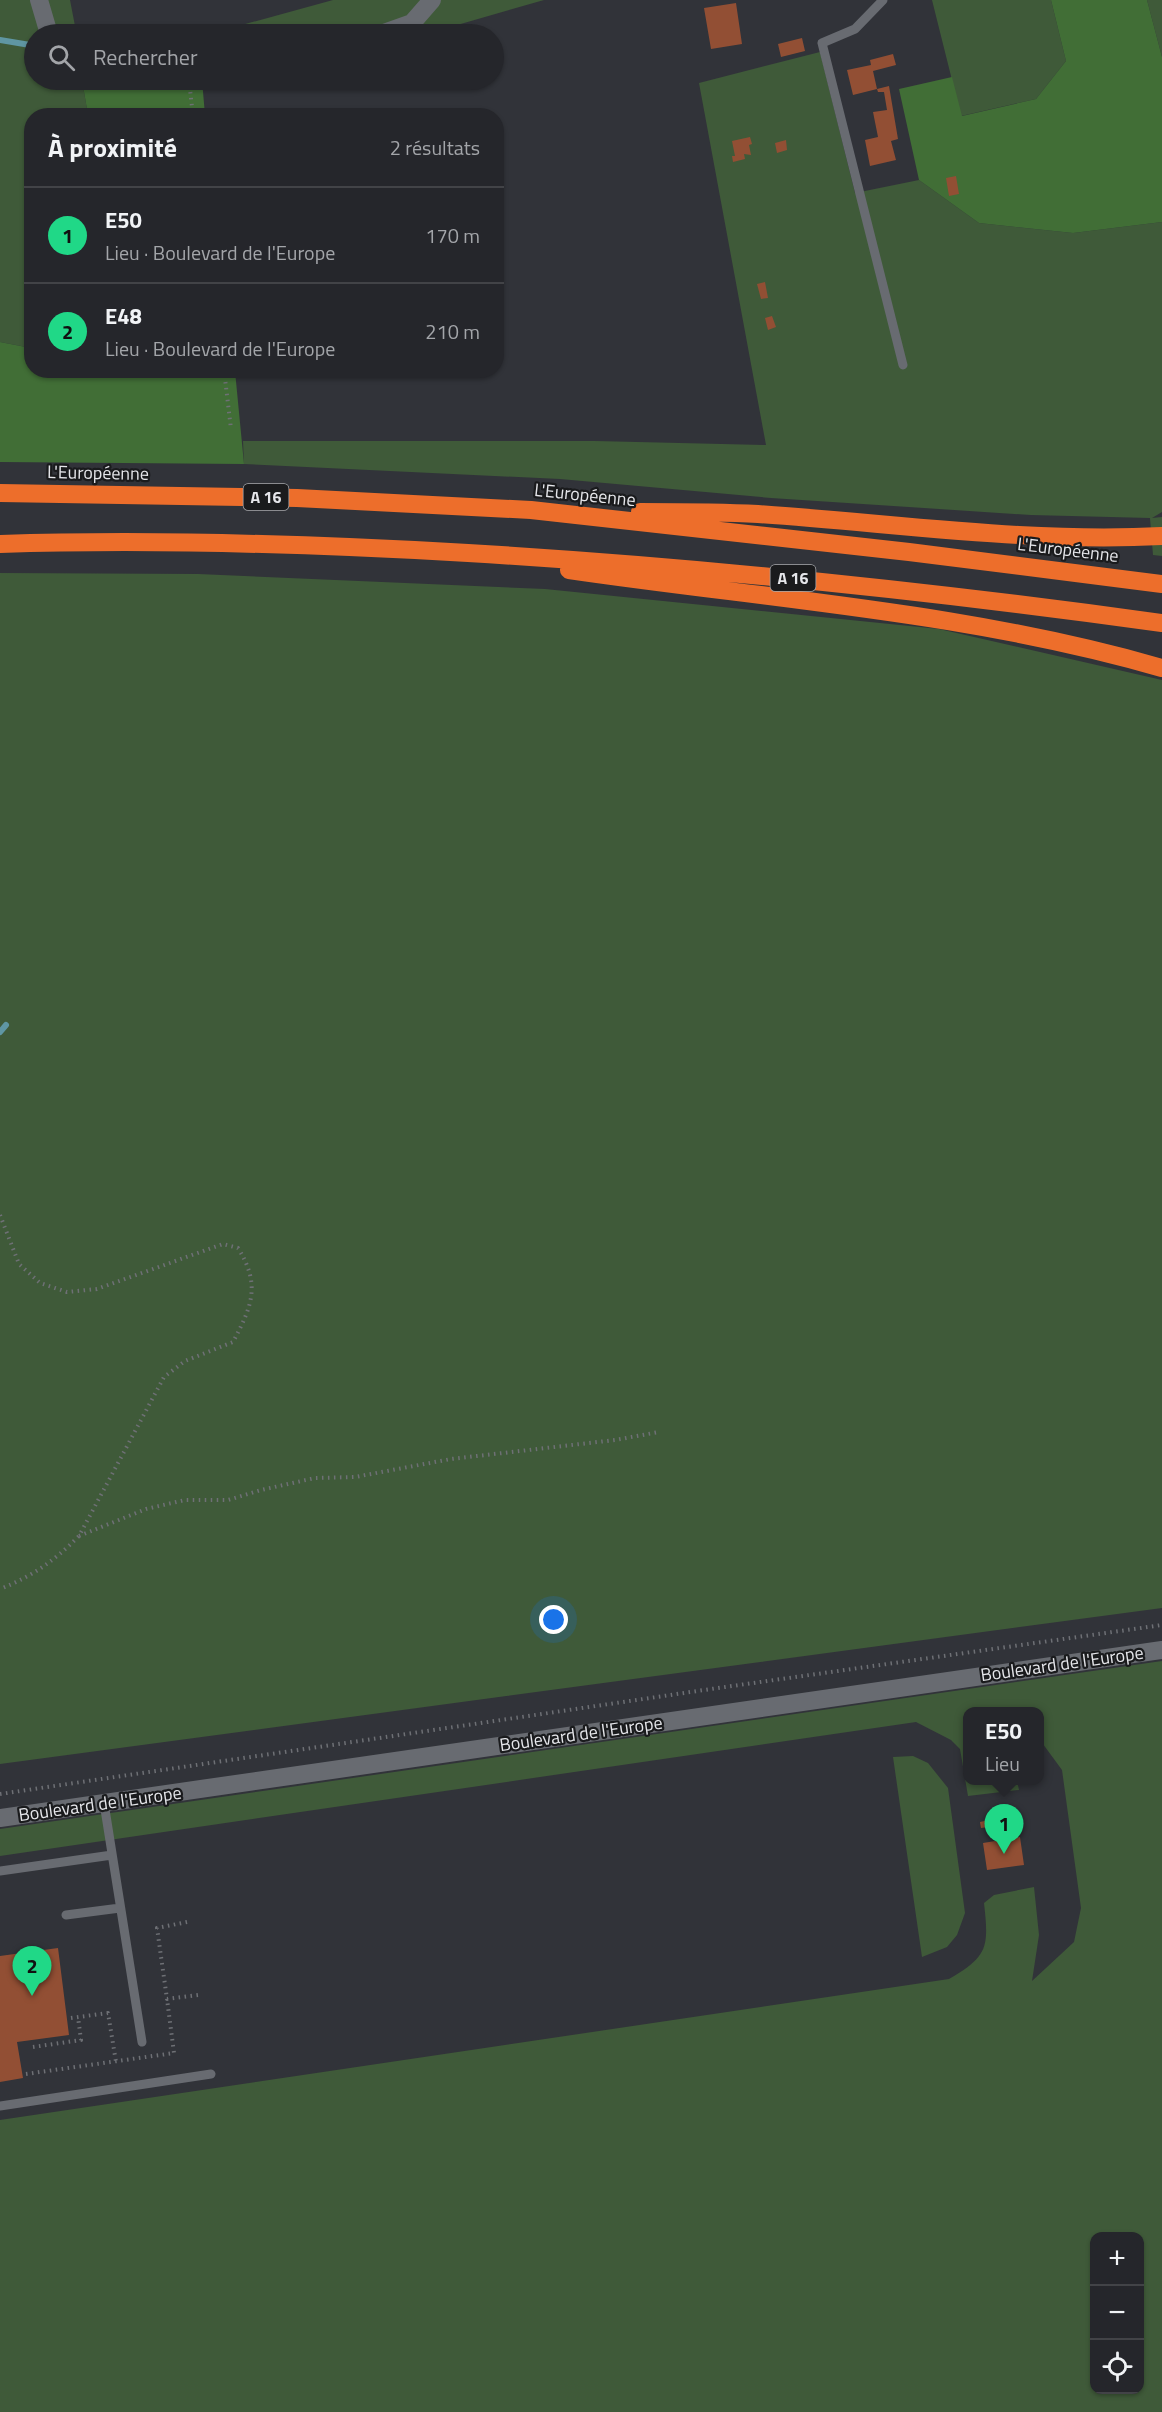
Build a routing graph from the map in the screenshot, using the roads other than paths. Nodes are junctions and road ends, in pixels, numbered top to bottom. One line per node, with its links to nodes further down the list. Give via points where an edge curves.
1 (39, 0): 4 (main road)
2 (432, 0): 5 (main road)
3 (884, 0): 6 (lane, via 855,29 822,43)
4 (46, 24)
5 (409, 24)
6 (903, 365)
7 (0, 493): 8 (highway, L'Européenne / A 16, via 297,498)
8 (531, 510): 9 (highway, via 740,513 1010,534); 12 (highway, L'Européenne / A 16)
9 (1162, 536)
10 (0, 544): 11 (highway, A 16, via 238,543)
11 (422, 550): 13 (highway, A 16, via 816,580); 14 (highway, via 924,617 1075,646)
12 (1162, 584)
13 (1162, 622)
14 (1162, 668)
15 (1162, 1650): 16 (main road, Boulevard de l'Europe)
16 (104, 1803): 17 (main road, Boulevard de l'Europe); 18 (lane)
17 (0, 1818)
18 (112, 1855): 19 (lane); 20 (lane)
19 (0, 1871)
20 (120, 1908): 21 (lane); 22 (lane)
21 (66, 1915)
22 (142, 2042)
23 (211, 2074): 24 (lane)
24 (0, 2106)

